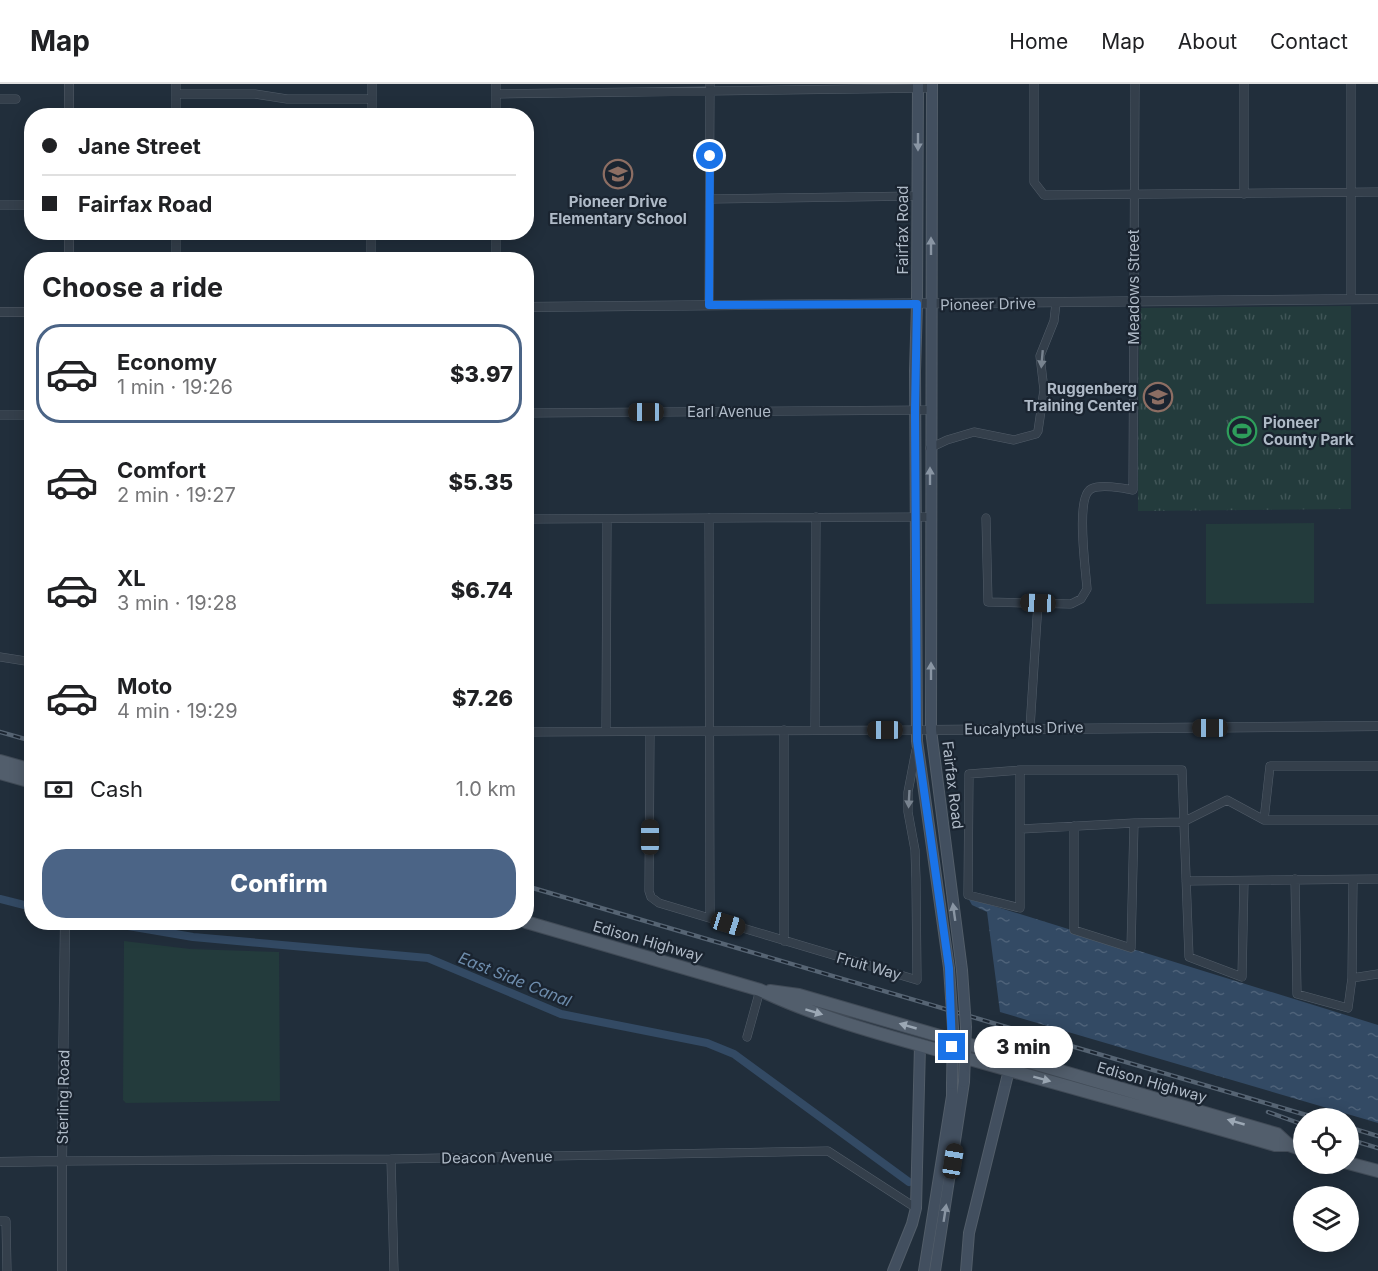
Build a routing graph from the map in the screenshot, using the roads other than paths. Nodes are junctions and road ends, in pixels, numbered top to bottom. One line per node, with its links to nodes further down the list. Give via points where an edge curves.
1 (69, 84): 18 (street)
2 (176, 84): 13 (street)
3 (372, 84): 17 (street)
4 (496, 84): 14 (street)
5 (1034, 84): 25 (street, via 1034,183 1038,190 1044,195)
6 (1136, 84): 25 (street, Meadows Street)
7 (1244, 84): 24 (street)
8 (1351, 84): 23 (street)
9 (918, 86): 10 (street); 12 (street); 26 (main road, Fairfax Road, one-way to 26)
10 (932, 86): 35 (main road, Fairfax Road, one-way to 10)
11 (710, 88): 12 (street); 14 (street); 27 (street)
12 (812, 88)
13 (176, 94): 17 (street); 19 (street)
14 (496, 94): 21 (street)
15 (0, 99): 16 (street)
16 (16, 99)
17 (372, 99): 20 (street)
18 (69, 108)
19 (176, 108)
20 (372, 108)
21 (496, 108)
22 (1378, 192): 23 (street)
23 (1351, 193): 24 (street); 30 (street)
24 (1244, 194): 25 (street)
25 (1134, 195): 32 (street, Meadows Street)
26 (918, 196): 27 (street); 34 (main road, Fairfax Road)
27 (710, 199): 36 (street)
28 (0, 205): 29 (street)
29 (24, 205)
30 (1351, 299): 31 (street, Pioneer Drive); 32 (street, Pioneer Drive)
31 (1378, 299)
32 (1133, 302): 33 (street, Pioneer Drive); 53 (street, Meadows Street, via 1133,490 1092,488 1084,498 1082,511 1087,589 1081,599 1071,604)
33 (1056, 303): 35 (street, Pioneer Drive); 45 (street, one-way to 45, via 1054,321 1040,356 1044,390 1036,434 1014,440 974,432)
34 (917, 304): 35 (street, Pioneer Drive); 36 (street, Pioneer Drive); 40 (main road, Fairfax Road)
35 (931, 304): 41 (main road, Fairfax Road)
36 (709, 305): 37 (street, Pioneer Drive)
37 (534, 307)
38 (0, 312): 39 (street)
39 (24, 312)
40 (915, 410): 41 (street, Earl Avenue); 42 (street, Earl Avenue); 47 (main road, Fairfax Road)
41 (930, 410): 45 (main road, Fairfax Road)
42 (534, 413)
43 (0, 415): 44 (street)
44 (24, 415)
45 (930, 448): 48 (main road, Fairfax Road, one-way to 45)
46 (816, 517): 47 (street); 49 (street); 58 (street)
47 (916, 517): 48 (street); 65 (main road, Fairfax Road)
48 (930, 517): 61 (main road, Fairfax Road, one-way to 48)
49 (709, 518): 52 (street); 59 (street)
50 (986, 518): 53 (street, via 988,602)
51 (534, 519): 52 (street)
52 (607, 519): 62 (street)
53 (1038, 603): 57 (street)
54 (0, 657): 55 (street)
55 (24, 661)
56 (1378, 726): 57 (street, Eucalyptus Drive)
57 (1030, 728): 61 (street, Eucalyptus Drive)
58 (815, 729): 60 (street, Eucalyptus Drive); 65 (street, Eucalyptus Drive)
59 (708, 730): 60 (street, Eucalyptus Drive); 64 (street, Eucalyptus Drive); 83 (street)
60 (784, 730): 86 (street)
61 (931, 730): 65 (street, Eucalyptus Drive); 107 (main road, Fairfax Road, one-way to 61, bridge, via 964,1082 966,1028)
62 (606, 731): 63 (street, Eucalyptus Drive); 64 (street, Eucalyptus Drive)
63 (534, 732)
64 (650, 732): 83 (street, Fruit Way, via 649,891 659,903)
65 (918, 735): 86 (street, Fruit Way, one-way to 86, via 908,792 915,850 917,980); 106 (main road, Fairfax Road, bridge, via 949,968 952,1028 952,1096)
66 (0, 761): 68 (main road)
67 (1378, 766): 72 (street, via 1270,766)
68 (24, 768)
69 (1020, 770): 74 (street, via 1182,770); 77 (street); 77 (street, via 969,774 968,895 1020,908)
70 (0, 773): 71 (main road)
71 (24, 780)
72 (1264, 820): 73 (street); 74 (street, via 1227,800)
73 (1378, 820)
74 (1183, 822): 75 (street); 81 (street)
75 (1134, 823): 76 (street); 76 (street, via 1131,948 1074,930)
76 (1074, 826): 77 (street)
77 (1022, 829)
78 (1295, 879): 80 (street); 82 (street); 88 (street, via 1297,994 1348,1008)
79 (1378, 879): 80 (street)
80 (1353, 880): 88 (street)
81 (1186, 881): 82 (street); 82 (street, via 1189,957 1242,977)
82 (1244, 881)
83 (710, 918): 86 (street, Fruit Way)
84 (534, 924): 89 (main road, Edison Highway)
85 (65, 930): 96 (street, Sterling Road)
86 (784, 941)
87 (1378, 974): 88 (street)
88 (1352, 978)
89 (760, 990): 90 (street); 91 (main road, Edison Highway, one-way to 91, via 793,1005); 93 (main road, Edison Highway, one-way to 89, via 1277,1134 799,995)
90 (747, 1037)
91 (920, 1045): 92 (main road, Edison Highway); 100 (main road)
92 (1009, 1070): 93 (main road, Edison Highway, one-way to 93, via 1275,1145); 108 (main road, via 969,1233)
93 (1288, 1145): 94 (main road, Edison Highway)
94 (1293, 1147)
95 (391, 1159): 96 (street, Deacon Avenue); 100 (street, Deacon Avenue, via 828,1151); 104 (street)
96 (62, 1161): 97 (street); 103 (street, Sterling Road)
97 (0, 1162)
98 (1359, 1166): 99 (main road)
99 (1378, 1171)
100 (916, 1208): 105 (main road)
101 (3, 1221): 102 (street)
102 (7, 1271)
103 (63, 1271)
104 (394, 1271)
105 (893, 1271)
106 (924, 1271)
107 (935, 1271)
108 (966, 1271)

